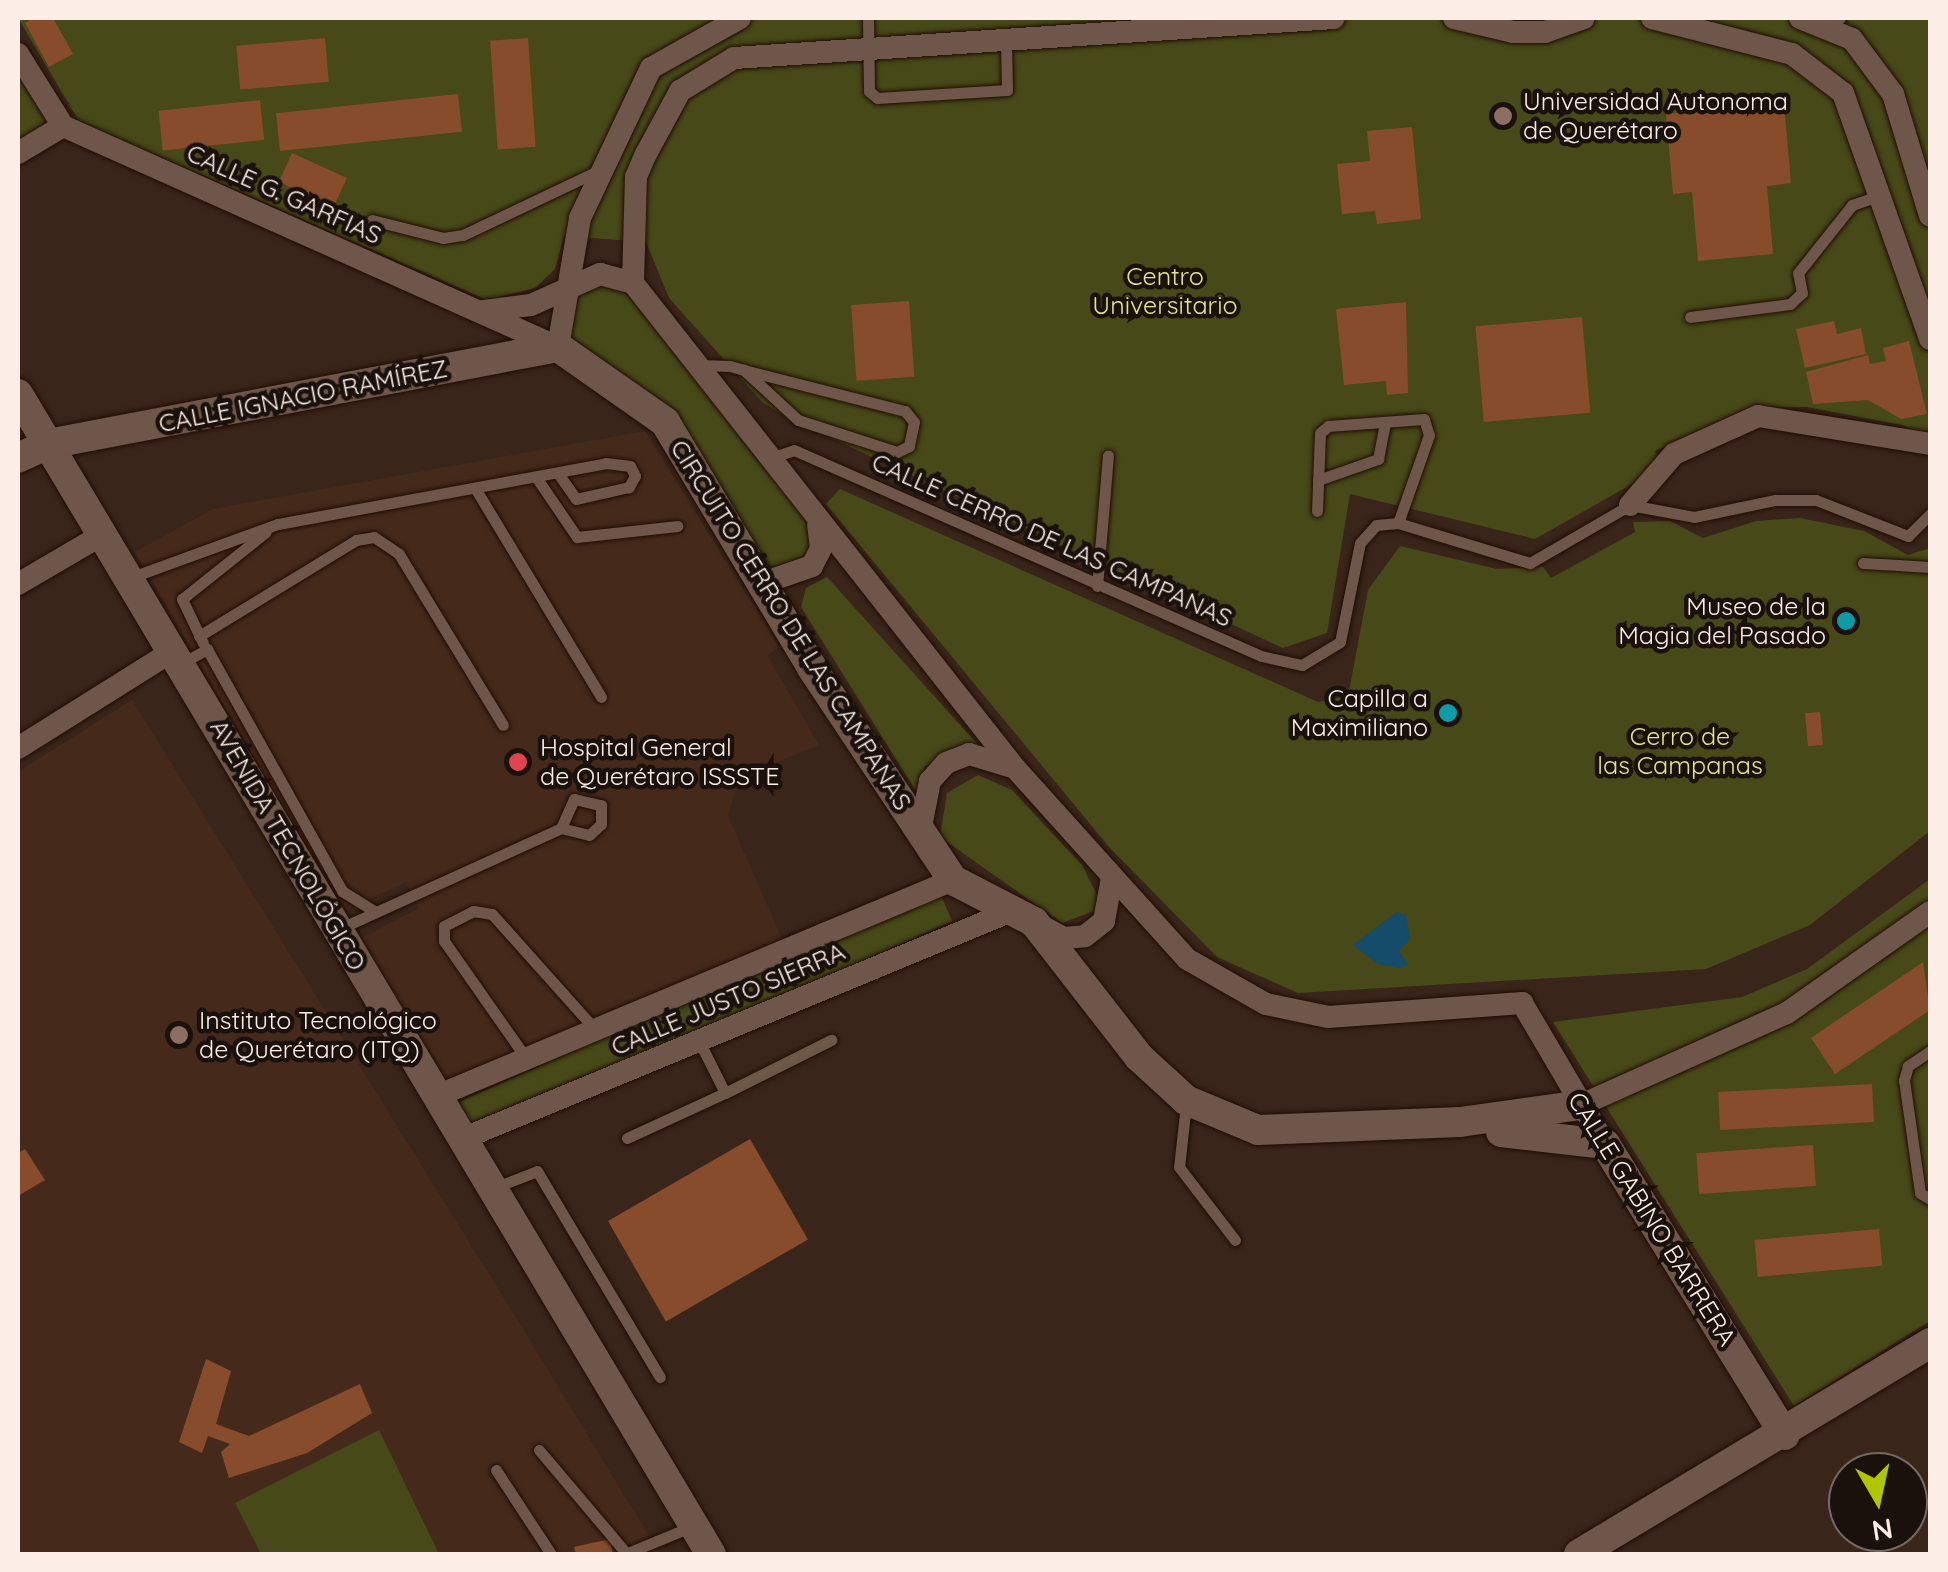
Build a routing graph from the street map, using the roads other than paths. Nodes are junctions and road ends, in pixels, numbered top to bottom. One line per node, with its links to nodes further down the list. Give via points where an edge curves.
1 (740, 18): 15 (street, via 652,68)
2 (868, 18): 11 (lane)
3 (1334, 18): 10 (street)
4 (1436, 18): 8 (street)
5 (1584, 18): 8 (street, via 1545,32)
6 (1652, 18): 17 (street, via 1792,54 1843,94)
7 (1800, 18): 9 (street)
8 (1457, 21)
9 (1835, 22): 18 (street, via 1894,94)
10 (1006, 42): 11 (street); 11 (lane, via 1008,90 877,98 870,91)
11 (868, 46): 16 (street, via 734,58 680,91)
12 (18, 54): 13 (street)
13 (63, 126): 14 (street); 22 (street, CALLE G. GARFIAS)
14 (18, 153)
15 (604, 168): 16 (street); 19 (lane, via 463,235 444,238); 21 (street, via 580,218)
16 (636, 176): 20 (street)
17 (1882, 195): 23 (lane, via 1852,205 1798,273 1802,293 1790,304); 24 (street)
18 (1930, 216)
19 (372, 220)
20 (633, 283): 21 (street, via 600,274); 26 (street)
21 (570, 285): 22 (street, via 531,305); 25 (street)
22 (484, 312): 25 (street, CALLE G. GARFIAS)
23 (1690, 317)
24 (1930, 339)
25 (558, 347): 30 (street, CALLE IGNACIO RAMÍREZ); 50 (street, CIRCUITO CERRO DE LAS CAMPANAS, via 665,422)
26 (695, 365): 27 (lane); 34 (street)
27 (744, 370): 27 (lane, via 905,412 914,422 909,446 898,452 798,420)
28 (18, 394): 30 (street, AVENIDA TECNOLÓGICO)
29 (1386, 423): 37 (lane, via 1378,460); 37 (lane, via 1328,426 1320,433); 43 (lane, via 1429,424)
30 (48, 444): 33 (street, CALLE IGNACIO RAMÍREZ); 46 (street, AVENIDA TECNOLÓGICO)
31 (1930, 444): 39 (street, via 1758,416 1674,454)
32 (1108, 455): 52 (lane)
33 (18, 458)
34 (767, 459): 42 (street); 52 (lane, CALLE CERRO DE LAS CAMPANAS, via 794,450)
35 (558, 473): 35 (lane, via 621,462 635,476 629,486 576,499); 36 (lane)
36 (536, 477): 38 (lane); 45 (lane, via 576,537)
37 (1318, 480): 40 (lane)
38 (475, 488): 44 (lane); 56 (lane)
39 (1630, 506): 41 (lane, via 1694,517 1736,505 1816,500 1908,536); 43 (lane, via 1530,563)
40 (1317, 511)
41 (1930, 514)
42 (818, 523): 50 (street, via 821,548 812,566); 59 (street)
43 (1398, 523): 52 (lane, CALLE CERRO DE LAS CAMPANAS, via 1366,532 1340,642 1302,665 1260,656)
44 (278, 524): 49 (lane); 53 (lane, via 182,599)
45 (677, 526)
46 (102, 535): 49 (street, AVENIDA TECNOLÓGICO); 51 (street)
47 (1862, 564): 48 (lane)
48 (1930, 567)
49 (128, 579): 55 (street, AVENIDA TECNOLÓGICO)
50 (763, 583): 61 (street, CIRCUITO CERRO DE LAS CAMPANAS)
51 (18, 584)
52 (1097, 586)
53 (199, 636): 54 (lane); 57 (lane, via 356,540 374,537 399,554)
54 (207, 649): 55 (lane); 64 (lane, via 342,890)
55 (174, 658): 58 (street); 67 (street, AVENIDA TECNOLÓGICO)
56 (601, 697)
57 (502, 725)
58 (18, 748)
59 (1016, 768): 61 (street, via 969,754 946,763 930,781); 62 (street)
60 (561, 828): 64 (lane)
61 (920, 832): 63 (street, CIRCUITO CERRO DE LAS CAMPANAS)
62 (1112, 878): 66 (street, via 1104,921 1085,936 1064,938); 76 (street, CALLE GABINO BARRERA, via 1187,958 1266,1004 1328,1017 1522,1002)
63 (953, 880): 66 (street, CIRCUITO CERRO DE LAS CAMPANAS); 68 (street, CALLE JUSTO SIERRA)
64 (376, 912): 67 (lane)
65 (1930, 912): 76 (street, via 1787,1013)
66 (1024, 916): 70 (street, CALLE JUSTO SIERRA); 75 (street, CIRCUITO CERRO DE LAS CAMPANAS, via 1138,1057)
67 (337, 930): 74 (street, AVENIDA TECNOLÓGICO)
68 (595, 1029): 72 (street, CALLE JUSTO SIERRA); 72 (lane, via 492,914 473,910 444,926 444,941)
69 (831, 1040): 73 (lane)
70 (699, 1041): 73 (lane); 78 (street, CALLE JUSTO SIERRA)
71 (1930, 1052): 82 (lane, via 1908,1066 1904,1080 1920,1193)
72 (526, 1058): 74 (street, CALLE JUSTO SIERRA)
73 (725, 1093): 79 (lane)
74 (436, 1096): 78 (street, AVENIDA TECNOLÓGICO)
75 (1186, 1100): 77 (street, CIRCUITO CERRO DE LAS CAMPANAS, via 1258,1130); 83 (lane, via 1179,1167)
76 (1581, 1104): 77 (street, CIRCUITO CERRO DE LAS CAMPANAS); 80 (street, CALLE GABINO BARRERA)
77 (1460, 1122): 80 (street)
78 (462, 1138): 81 (street, AVENIDA TECNOLÓGICO)
79 (627, 1138)
80 (1604, 1144): 86 (street, CALLE GABINO BARRERA)
81 (492, 1188): 85 (lane, via 537,1171); 89 (street, AVENIDA TECNOLÓGICO)
82 (1930, 1199)
83 (1236, 1240)
84 (1930, 1343): 86 (street)
85 (660, 1378)
86 (1785, 1434): 93 (street)
87 (539, 1450): 91 (lane)
88 (496, 1470): 90 (lane)
89 (694, 1526): 91 (lane); 92 (street, AVENIDA TECNOLÓGICO)
90 (551, 1554)
91 (626, 1554)
92 (711, 1554)
93 (1578, 1554)

